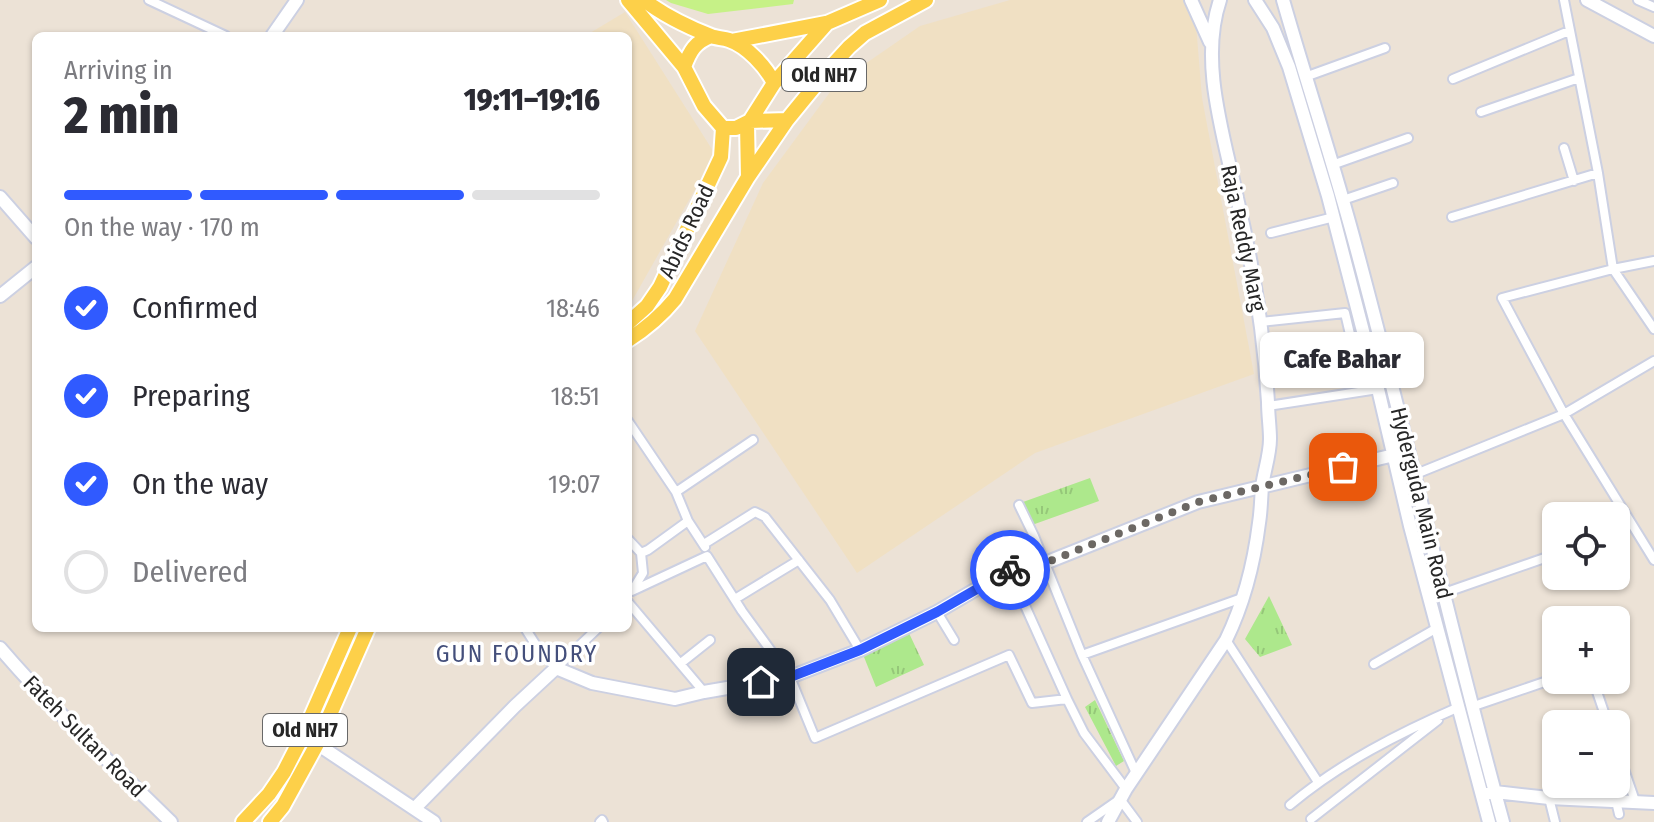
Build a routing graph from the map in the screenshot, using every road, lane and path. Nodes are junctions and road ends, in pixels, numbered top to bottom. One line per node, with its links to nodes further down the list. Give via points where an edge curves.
1 (149, 0): 17 (street)
2 (297, 0): 18 (street)
3 (628, 0): 24 (main road)
4 (644, 0): 19 (main road, via 665,16)
5 (880, 0): 15 (main road, Old NH7)
6 (926, 0): 30 (main road, Old NH7, via 865,33)
7 (1191, 0): 22 (street)
8 (1220, 0): 22 (street, Raja Reddy Marg)
9 (1255, 0): 42 (street, Hyderguda Main Road, via 1289,67)
10 (1283, 0): 25 (street, Hyderguda Main Road)
11 (1564, 0): 16 (street)
12 (1587, 0): 20 (street)
13 (1638, 0): 14 (street)
14 (1654, 7)
15 (827, 23): 21 (main road); 28 (main road, Old NH7)
16 (1569, 31): 26 (street); 27 (street)
17 (217, 32)
18 (275, 32)
19 (711, 36): 21 (main road, Old NH7); 24 (main road, via 695,45)
20 (1654, 36)
21 (732, 41): 28 (main road, Old NH7, via 759,61)
22 (1211, 45): 51 (street, Raja Reddy Marg, via 1222,135)
23 (1385, 48): 25 (street)
24 (684, 67): 32 (main road, via 704,106)
25 (1305, 77): 35 (street, Hyderguda Main Road)
26 (1579, 78): 29 (street); 36 (street)
27 (1453, 79)
28 (774, 83): 31 (main road, Old NH7)
29 (1481, 112)
30 (787, 120): 31 (main road); 37 (main road, Old NH7)
31 (749, 122): 32 (main road); 37 (main road)
32 (723, 128): 50 (main road, Abids Road, via 721,157 660,287)
33 (1408, 138): 35 (street)
34 (1564, 148): 38 (street)
35 (1332, 165): 41 (street, Hyderguda Main Road)
36 (1598, 173): 38 (street); 47 (street)
37 (748, 177): 53 (main road, Old NH7, via 675,299)
38 (1574, 181): 43 (street)
39 (1393, 183): 41 (street)
40 (0, 197): 44 (street)
41 (1343, 200): 63 (street, Hyderguda Main Road)
42 (1334, 217): 45 (street); 54 (street, Hyderguda Main Road)
43 (1452, 217)
44 (32, 233)
45 (1271, 233)
46 (1654, 261): 47 (street)
47 (1613, 269): 52 (street); 59 (street, via 1502,298)
48 (32, 270): 49 (street)
49 (0, 296)
50 (632, 319)
51 (1261, 322): 54 (street, via 1345,313); 55 (street, Raja Reddy Marg)
52 (1654, 329)
53 (632, 338)
54 (1360, 346): 55 (street); 57 (street, Hyderguda Main Road)
55 (1266, 361): 58 (street, Raja Reddy Marg)
56 (1654, 361): 59 (street)
57 (1378, 389): 58 (street); 62 (street, Hyderguda Main Road)
58 (1268, 406): 64 (street, Raja Reddy Marg, via 1270,441)
59 (1564, 414): 63 (street); 71 (street)
60 (632, 427): 65 (street)
61 (753, 440): 65 (street)
62 (1394, 455): 64 (street); 86 (street, Hyderguda Main Road)
63 (1416, 474): 81 (street, Hyderguda Main Road)
64 (1262, 487): 77 (street, via 1198,502); 82 (street, Raja Reddy Marg)
65 (676, 492): 67 (street)
66 (1019, 505): 77 (street)
67 (688, 521): 70 (street); 72 (street)
68 (1654, 539): 71 (street)
69 (632, 543): 72 (street)
70 (704, 544): 73 (street); 75 (street, via 755,512)
71 (1644, 545): 76 (street)
72 (641, 553): 79 (street, via 643,573)
73 (707, 556): 80 (street); 83 (street)
74 (1542, 559): 81 (street)
75 (799, 560): 83 (street); 95 (street)
76 (1654, 560)
77 (1045, 563): 78 (street); 96 (street)
78 (1009, 570): 85 (street); 104 (street)
79 (632, 589)
80 (632, 591)
81 (1444, 593): 105 (street, Hyderguda Main Road)
82 (1242, 598): 93 (street, Raja Reddy Marg); 96 (street)
83 (735, 599): 101 (street)
84 (632, 607): 97 (street)
85 (937, 612): 92 (street); 95 (street)
86 (1437, 628): 99 (street); 106 (street, Hyderguda Main Road)
87 (348, 632): 125 (main road, Old NH7, via 284,772)
88 (366, 632): 107 (main road, Old NH7)
89 (528, 632): 100 (street)
90 (594, 632): 100 (street)
91 (710, 640): 97 (street)
92 (954, 640)
93 (1226, 640): 108 (street, Raja Reddy Marg); 109 (street)
94 (0, 648): 98 (street, Fateh Sultan Road)
95 (860, 650): 101 (street)
96 (1082, 655): 108 (street)
97 (681, 663): 103 (street)
98 (5, 664): 124 (street, Fateh Sultan Road)
99 (1374, 664)
100 (556, 668): 103 (street, via 592,683 675,699); 120 (street)
101 (790, 677): 103 (street); 104 (street, via 815,738 1009,655 1032,703)
102 (1542, 683): 105 (street)
103 (704, 692)
104 (1067, 699): 112 (street)
105 (1474, 706): 111 (street, Hyderguda Main Road)
106 (1453, 710): 109 (street, via 1395,736); 113 (street, Hyderguda Main Road); 122 (street)
107 (317, 744): 120 (street); 126 (main road, Old NH7)
108 (1136, 773): 112 (street, Raja Reddy Marg)
109 (1318, 782): 119 (street)
110 (1630, 787): 117 (street)
111 (1495, 792): 113 (street); 114 (street); 131 (street, Hyderguda Main Road)
112 (1123, 794): 128 (street); 129 (street, Raja Reddy Marg); 130 (street)
113 (1481, 794): 123 (street, Hyderguda Main Road)
114 (1542, 797)
115 (1549, 798): 116 (street); 132 (street)
116 (1616, 801): 117 (street); 121 (street)
117 (1635, 801): 118 (street)
118 (1654, 803)
119 (1290, 805)
120 (415, 808): 127 (street)
121 (1619, 814)
122 (1311, 819)
123 (1485, 820)
124 (171, 822)
125 (243, 822)
126 (270, 822)
127 (434, 822)
128 (1087, 822)
129 (1108, 822)
130 (1137, 822)
131 (1503, 822)
132 (1555, 822)

